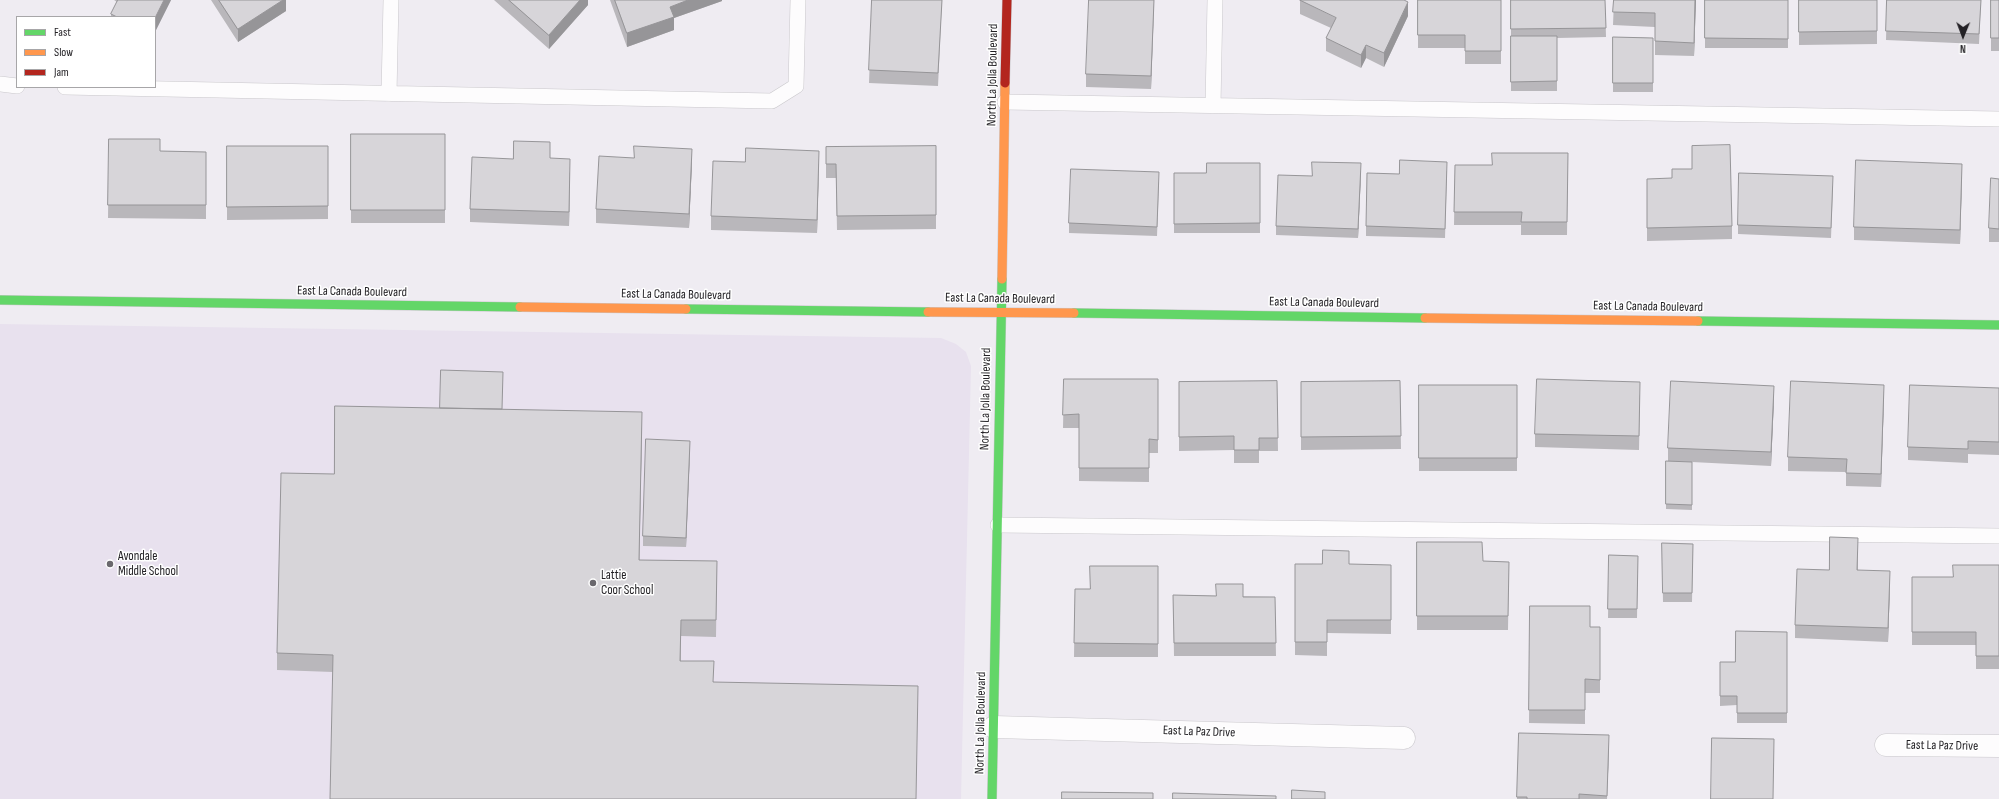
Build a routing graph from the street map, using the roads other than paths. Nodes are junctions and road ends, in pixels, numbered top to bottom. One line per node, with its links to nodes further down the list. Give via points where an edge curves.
1 (390, 0): 8 (lane)
2 (798, 0): 8 (lane, via 796,86 772,101)
3 (1007, 0): 9 (street, North La Jolla Boulevard)
4 (1215, 0): 10 (lane)
5 (0, 84): 6 (lane)
6 (16, 86)
7 (111, 88): 8 (lane)
8 (388, 94)
9 (1005, 102): 10 (lane); 13 (street, North La Jolla Boulevard)
10 (1213, 106): 11 (lane)
11 (1999, 120)
12 (0, 300): 13 (street, East La Canada Boulevard)
13 (1001, 312): 14 (street, East La Canada Boulevard); 15 (street, North La Jolla Boulevard)
14 (1999, 325)
15 (998, 525): 16 (lane); 17 (street, North La Jolla Boulevard)
16 (1999, 536)
17 (994, 727): 18 (street, East La Paz Drive); 21 (street, North La Jolla Boulevard)
18 (1404, 738)
19 (1886, 745): 20 (street, East La Paz Drive)
20 (1999, 746)
21 (992, 799)

